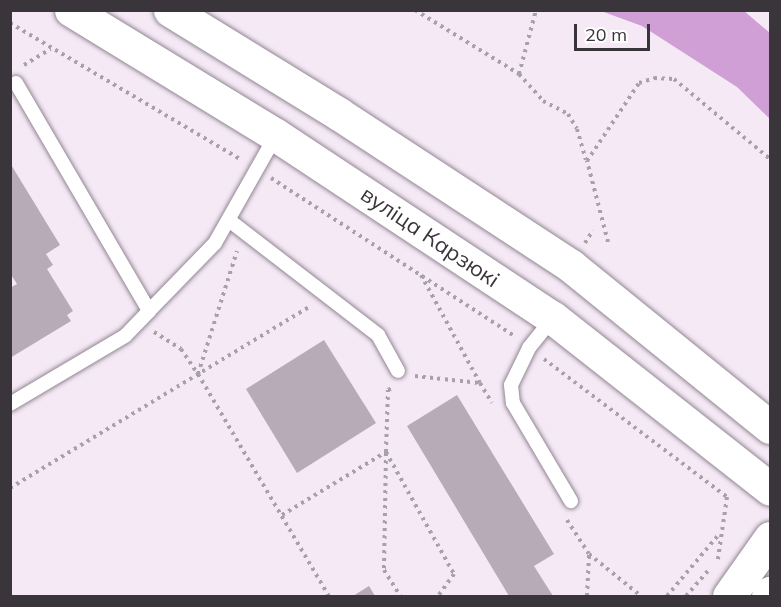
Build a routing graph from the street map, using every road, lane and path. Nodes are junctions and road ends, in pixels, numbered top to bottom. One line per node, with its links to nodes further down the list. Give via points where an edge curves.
1 (71, 10): 10 (street, вуліца Карзюкі)
2 (170, 10): 36 (street, via 339,114 571,266)
3 (415, 10): 8 (path)
4 (536, 10): 8 (path)
5 (10, 23): 6 (path)
6 (51, 49): 7 (path); 13 (path)
7 (21, 67)
8 (519, 74): 12 (path, via 543,101 568,114 577,129)
9 (16, 83): 22 (lane)
10 (276, 135): 13 (lane); 24 (street, вуліца Карзюкі)
11 (771, 159): 12 (path, via 674,79 654,78 639,83)
12 (586, 161): 15 (path)
13 (257, 169): 14 (lane); 19 (path)
14 (230, 221): 22 (lane, via 215,243); 30 (lane, via 378,335)
15 (608, 242)
16 (230, 250): 17 (path)
17 (237, 251): 18 (path); 29 (path)
18 (246, 258)
19 (420, 274): 28 (path); 32 (path)
20 (302, 298): 21 (path)
21 (312, 305): 23 (path); 29 (path)
22 (149, 311): 25 (lane)
23 (321, 312)
24 (553, 318): 28 (lane); 39 (street, вуліца Карзюкі)
25 (138, 323): 27 (path); 34 (lane, via 125,336)
26 (159, 323): 27 (path)
27 (152, 331): 29 (path, via 181,349)
28 (530, 348): 40 (lane, via 511,385 513,404); 43 (path, via 727,497)
29 (198, 374): 38 (path); 42 (path)
30 (401, 378): 32 (path, via 418,375); 33 (path)
31 (382, 380): 33 (path)
32 (480, 383): 35 (path)
33 (388, 390): 37 (path)
34 (10, 404)
35 (499, 414)
36 (771, 428)
37 (386, 452): 42 (path); 47 (path, via 384,570); 48 (path, via 454,574)
38 (10, 488)
39 (771, 489)
40 (571, 501)
41 (563, 514): 45 (path)
42 (282, 515): 46 (path)
43 (722, 531): 51 (path); 52 (path, via 718,559)
44 (771, 538): 53 (street)
45 (589, 554): 49 (path); 50 (path)
46 (329, 597)
47 (400, 597)
48 (438, 597)
49 (587, 597)
50 (641, 597)
51 (667, 597)
52 (686, 597)
53 (729, 597)

